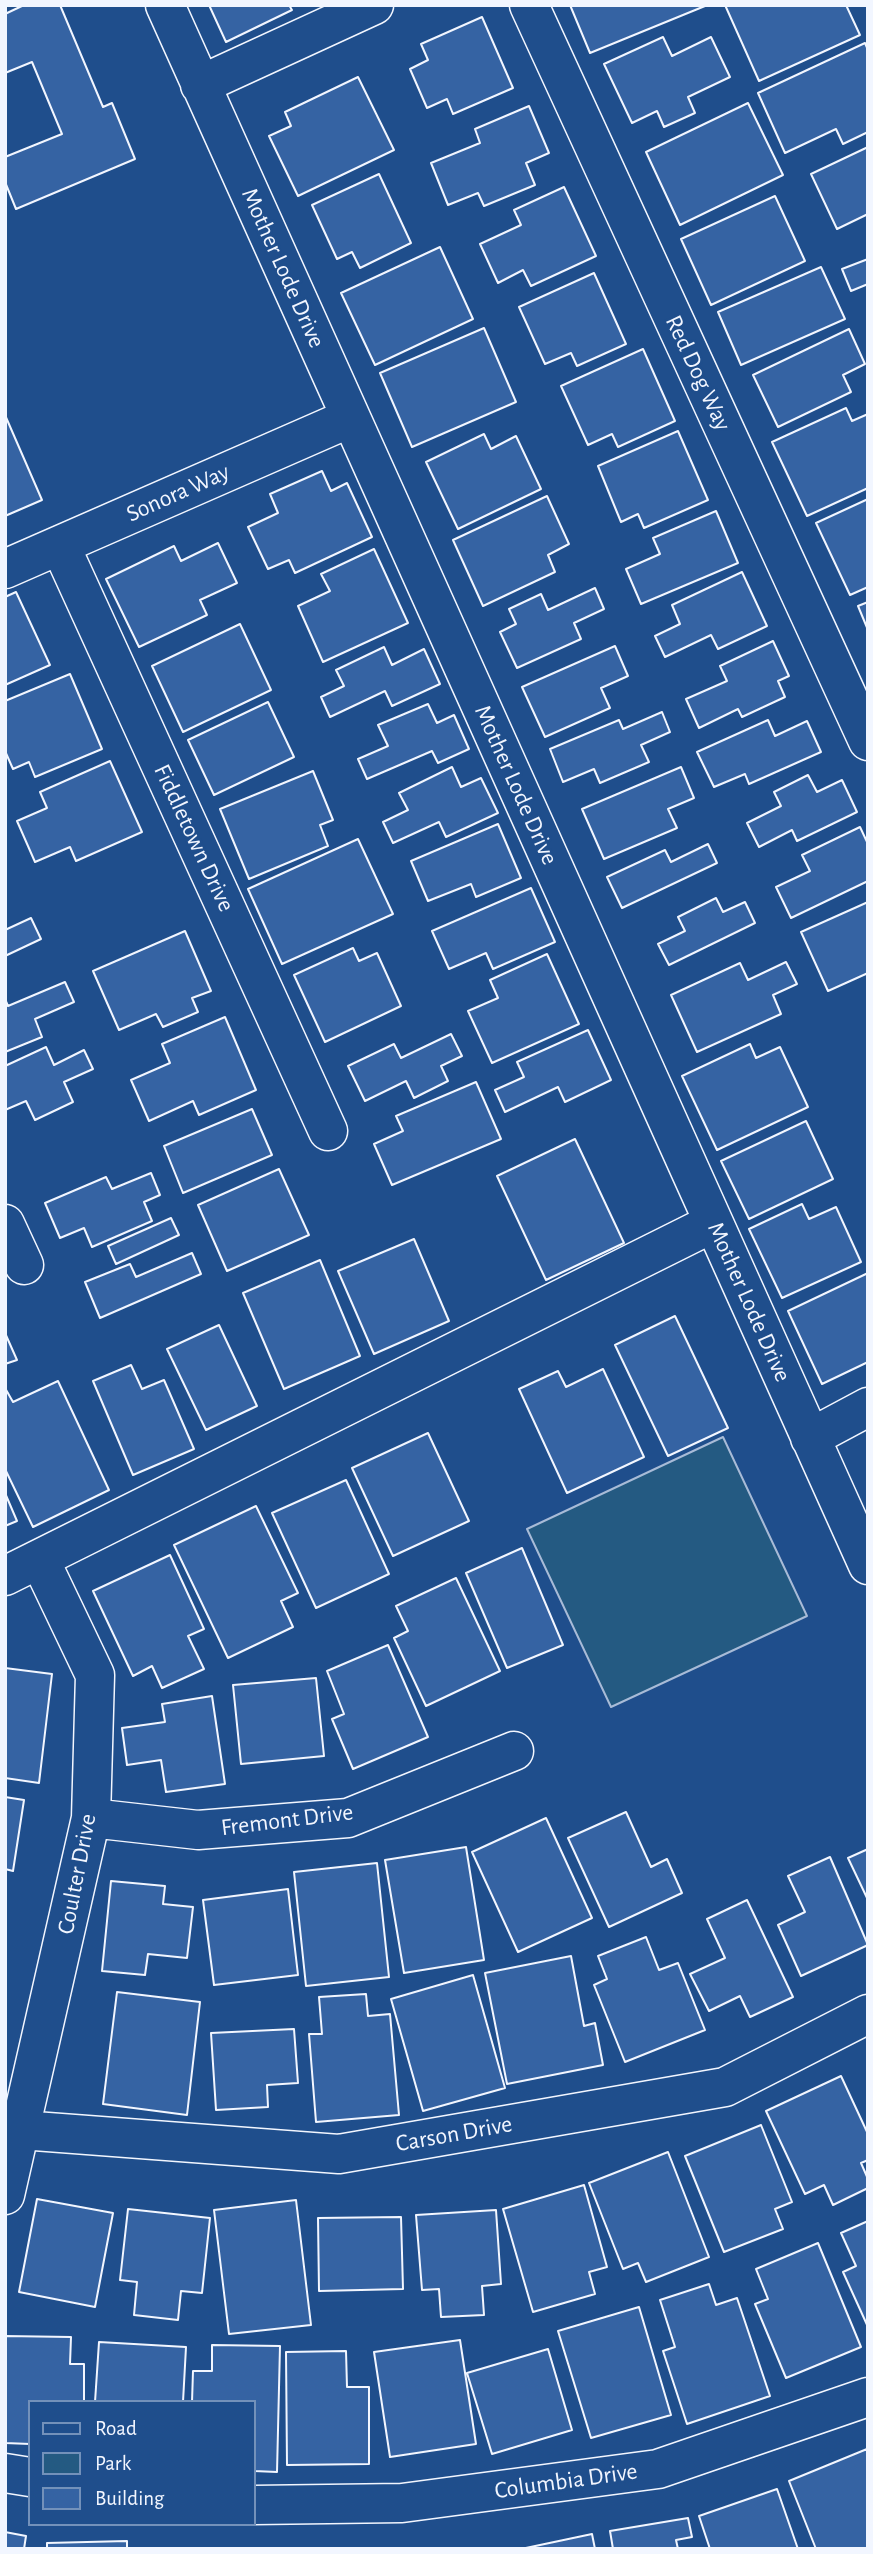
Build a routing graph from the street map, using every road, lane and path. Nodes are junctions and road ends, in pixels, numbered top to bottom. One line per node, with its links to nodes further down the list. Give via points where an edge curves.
1 (165, 5): 4 (street, Mother Lode Drive)
2 (374, 5): 4 (street)
3 (529, 5): 8 (street, Red Dog Way)
4 (201, 85): 5 (street, Mother Lode Drive)
5 (350, 418): 6 (street, Sonora Way); 10 (street, Mother Lode Drive)
6 (60, 545): 7 (street, Sonora Way); 9 (street, Fiddletown Drive)
7 (5, 569)
8 (868, 741)
9 (328, 1131)
10 (713, 1223): 14 (street, Mother Lode Drive); 15 (street)
11 (5, 1224): 12 (street)
12 (24, 1265)
13 (868, 1407): 14 (street)
14 (810, 1438): 16 (street, Mother Lode Drive)
15 (40, 1560): 17 (street); 19 (street, Coulter Drive, via 95,1675)
16 (868, 1565)
17 (5, 1576)
18 (514, 1751): 19 (street, Fremont Drive, via 348,1818 198,1830)
19 (91, 1818): 21 (street, Coulter Drive)
20 (868, 2014): 21 (street, Carson Drive, via 725,2087 339,2154)
21 (21, 2130): 22 (street, Coulter Drive)
22 (5, 2195)
23 (868, 2397): 26 (street, Columbia Drive, via 658,2469 402,2503)
24 (5, 2473): 25 (street)
25 (28, 2477)
26 (256, 2505)

